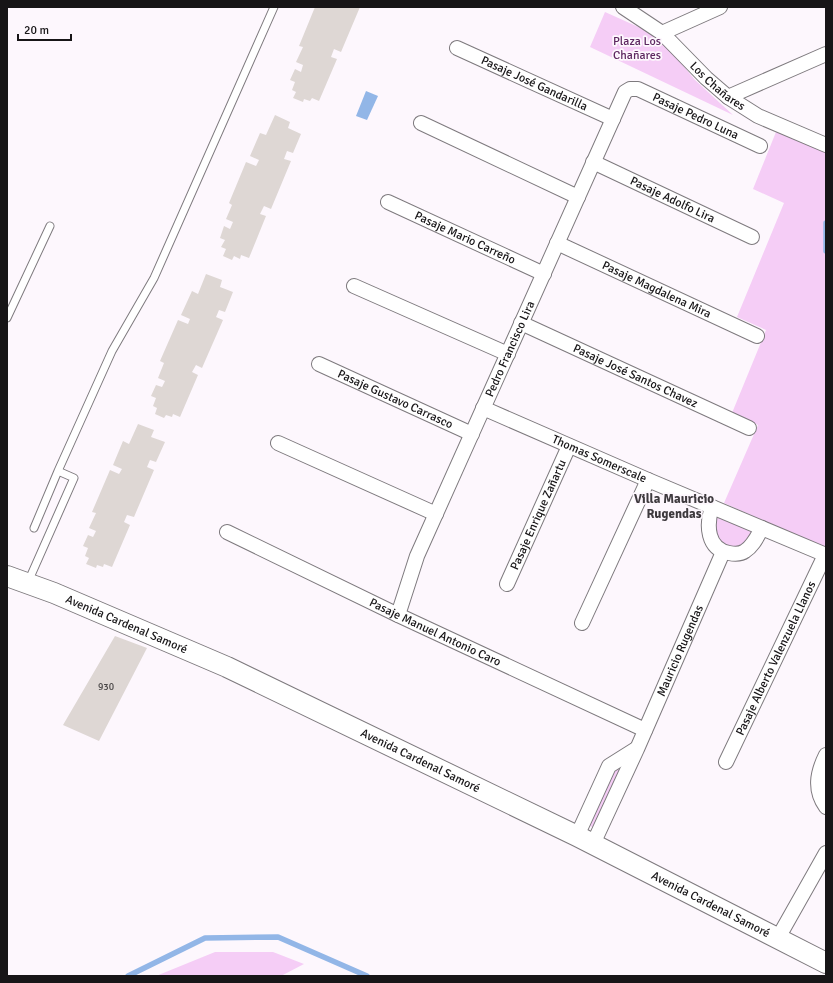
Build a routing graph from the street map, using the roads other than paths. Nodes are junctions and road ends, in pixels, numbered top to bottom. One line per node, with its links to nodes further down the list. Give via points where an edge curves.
1 (274, 7): 31 (lane, via 154,278 112,351)
2 (623, 7): 4 (street, Los Chañares)
3 (720, 7): 4 (street)
4 (662, 33): 8 (street, Los Chañares)
5 (457, 48): 9 (street, Pasaje José Gandarilla)
6 (826, 54): 8 (street)
7 (630, 89): 9 (street, Pedro Francisco Lira, via 625,92); 12 (street, Pasaje Pedro Luna, via 638,89)
8 (728, 98): 11 (street, Los Chañares, via 758,116)
9 (613, 119): 13 (street, Pedro Francisco Lira)
10 (421, 123): 14 (street)
11 (825, 144)
12 (760, 146)
13 (593, 162): 14 (street, Pedro Francisco Lira); 17 (street, Pasaje Adolfo Lira)
14 (578, 197): 18 (street, Pedro Francisco Lira)
15 (388, 202): 19 (street, Pasaje Mario Carreño)
16 (50, 226): 21 (lane)
17 (752, 237)
18 (557, 243): 19 (street, Pedro Francisco Lira); 23 (street, Pasaje Magdalena Mira)
19 (544, 274): 22 (street, Pedro Francisco Lira)
20 (354, 286): 24 (street)
21 (7, 318)
22 (521, 323): 24 (street, Pedro Francisco Lira); 27 (street, Pasaje José Santos Chavez)
23 (757, 336)
24 (508, 354): 26 (street, Pedro Francisco Lira)
25 (319, 364): 28 (street, Pasaje Gustavo Carrasco)
26 (484, 408): 28 (street, Pedro Francisco Lira); 30 (street, Thomas Somerscale)
27 (749, 428)
28 (472, 434): 34 (street, Pedro Francisco Lira)
29 (278, 443): 34 (street)
30 (569, 446): 32 (street, Thomas Somerscale); 42 (street, Pasaje Enrique Zañartu)
31 (58, 471): 35 (lane); 41 (lane, via 74,478)
32 (648, 480): 33 (street, Thomas Somerscale); 44 (street)
33 (712, 507): 36 (street, Thomas Somerscale); 38 (street, via 708,520 710,533 714,545)
34 (436, 514): 43 (street, Pedro Francisco Lira, via 417,556)
35 (34, 528)
36 (762, 528): 38 (street, via 753,544 744,552); 39 (street, Thomas Somerscale)
37 (227, 532): 43 (street, Pasaje Manuel Antonio Caro)
38 (723, 552): 45 (street, Mauricio Rugendas)
39 (825, 555): 47 (street, Pasaje Alberto Valenzuela Llanos)
40 (7, 576): 41 (main road, Avenida Cardenal Samoré)
41 (28, 583): 49 (main road, Avenida Cardenal Samoré, via 228,667)
42 (507, 584)
43 (398, 615): 45 (street, Pasaje Manuel Antonio Caro)
44 (582, 623)
45 (645, 730): 49 (street, Mauricio Rugendas, via 637,749 609,766)
46 (826, 755): 48 (street, via 817,783 821,801)
47 (726, 762)
48 (826, 807)
49 (585, 840): 51 (main road, Avenida Cardenal Samoré)
50 (826, 853): 51 (street)
51 (778, 938): 52 (main road, Avenida Cardenal Samoré)
52 (824, 962)

